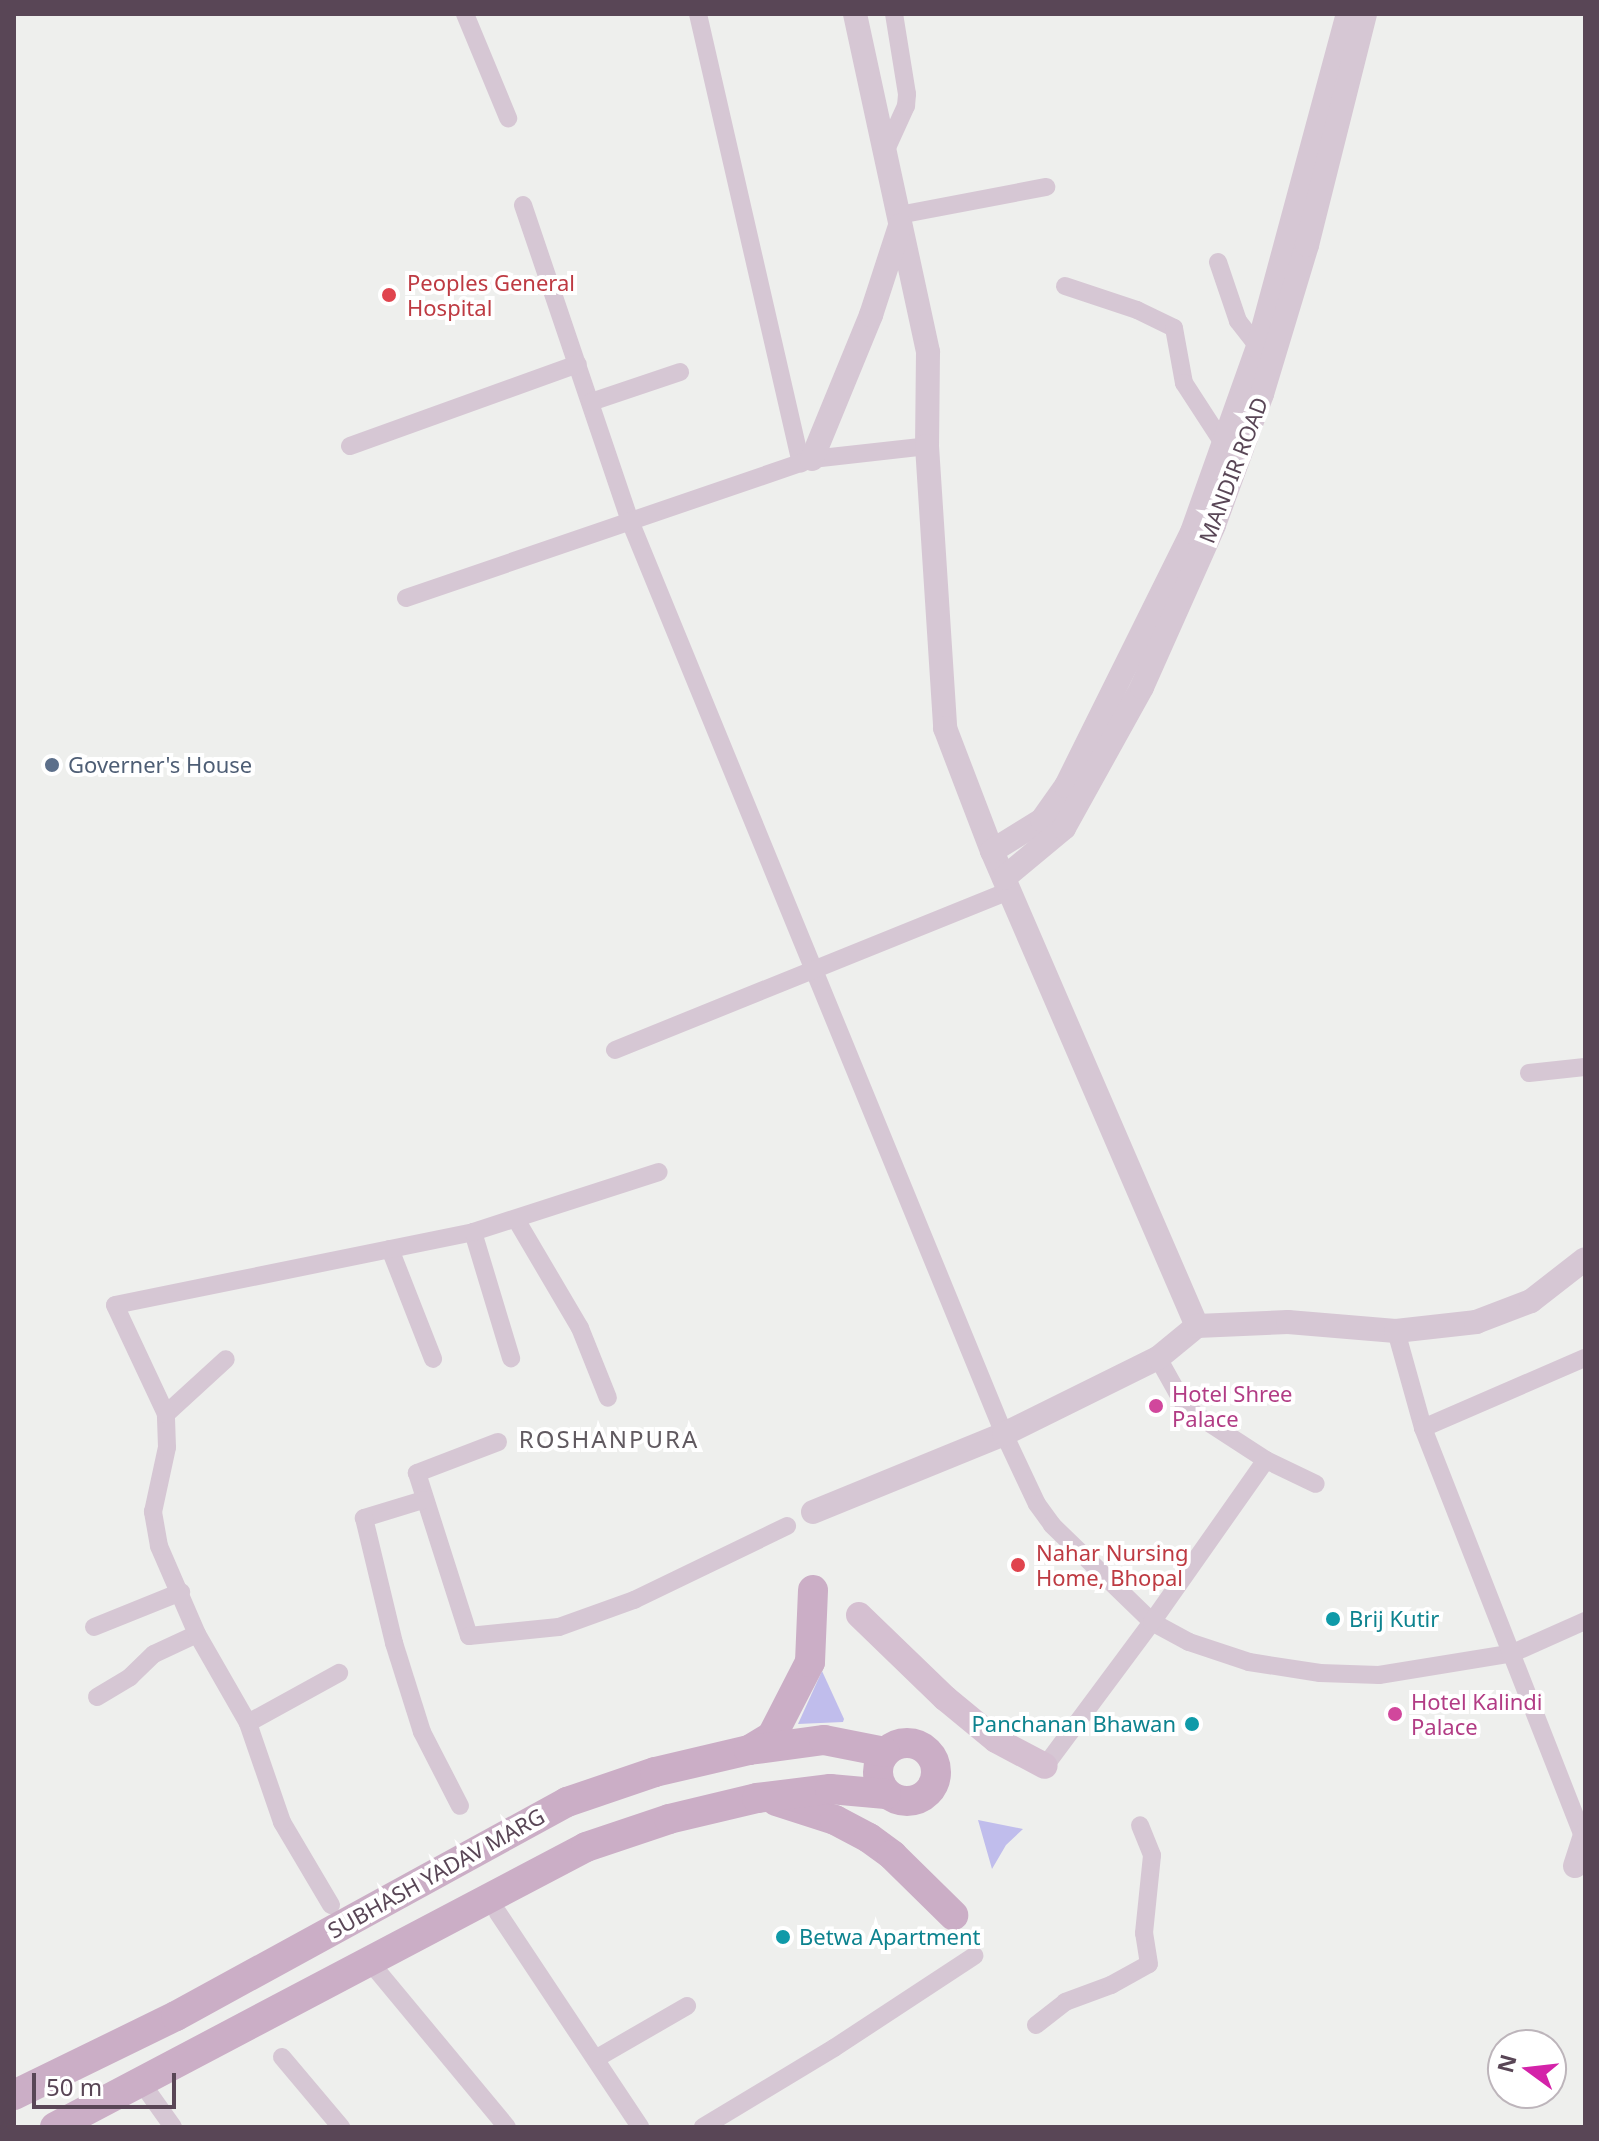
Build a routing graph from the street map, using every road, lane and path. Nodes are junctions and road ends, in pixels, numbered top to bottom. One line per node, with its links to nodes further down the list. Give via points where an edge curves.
1 (465, 14): 7 (street)
2 (698, 14): 21 (street)
3 (855, 14): 8 (street)
4 (894, 14): 8 (street, via 907,94)
5 (1348, 14): 14 (street, MANDIR ROAD)
6 (1365, 14): 25 (street, MANDIR ROAD, via 1293,290 1214,525 1142,687 1064,828)
7 (508, 118)
8 (885, 152): 11 (street)
9 (1046, 187): 11 (street)
10 (523, 205): 15 (street)
11 (900, 219): 20 (street, via 928,352); 21 (street, via 871,315)
12 (1218, 262): 14 (street, via 1238,321)
13 (1065, 286): 18 (street, via 1174,328 1184,383)
14 (1258, 347): 18 (street, MANDIR ROAD)
15 (578, 364): 17 (street); 19 (street)
16 (680, 372): 17 (street)
17 (591, 402): 22 (street)
18 (1223, 443): 24 (street, MANDIR ROAD, via 1192,532 1066,786 1042,820)
19 (350, 446)
20 (927, 446): 21 (street); 24 (street, via 945,728)
21 (806, 461): 22 (street)
22 (630, 521): 23 (street); 26 (street)
23 (406, 598)
24 (992, 851): 25 (street)
25 (1007, 884): 26 (street); 35 (street)
26 (811, 969): 27 (street); 45 (street)
27 (615, 1050)
28 (1585, 1067): 29 (street)
29 (1529, 1073)
30 (659, 1172): 31 (street)
31 (517, 1221): 32 (street); 42 (street, via 580,1328)
32 (473, 1232): 33 (street); 37 (street)
33 (390, 1249): 41 (street); 43 (street, via 115,1305)
34 (1585, 1259): 36 (street, via 1531,1301 1476,1322)
35 (1197, 1326): 36 (street, via 1288,1322); 38 (street)
36 (1396, 1331): 44 (street)
37 (511, 1358)
38 (1158, 1358): 45 (street); 47 (street, via 1186,1408)
39 (1585, 1358): 44 (street)
40 (226, 1359): 43 (street)
41 (433, 1359)
42 (608, 1398)
43 (166, 1414): 53 (street, via 167,1447 153,1512 159,1546)
44 (1423, 1428): 59 (street)
45 (1004, 1434): 50 (street); 56 (street, via 1052,1525)
46 (498, 1442): 49 (street, via 417,1473)
47 (1266, 1460): 48 (street); 56 (street)
48 (1316, 1484)
49 (423, 1500): 51 (street, via 469,1636 559,1627 634,1600); 68 (street, via 364,1518 422,1732)
50 (813, 1512)
51 (787, 1526)
52 (813, 1590): 63 (main road, via 810,1662 772,1736)
53 (181, 1592): 57 (street); 58 (street)
54 (859, 1615): 65 (main road, via 996,1740)
55 (1585, 1621): 59 (street)
56 (1152, 1622): 59 (street, via 1216,1653 1320,1673 1379,1675); 65 (street)
57 (94, 1627)
58 (197, 1634): 61 (street, via 154,1654); 62 (street)
59 (1513, 1653): 70 (street)
60 (339, 1673): 62 (street)
61 (97, 1697)
62 (248, 1723): 72 (street, via 282,1822)
63 (749, 1750): 64 (main road, SUBHASH YADAV MARG, via 824,1740); 82 (main road, SUBHASH YADAV MARG, via 655,1772 567,1802 176,2016)
64 (885, 1752): 66 (main road, via 877,1773); 66 (main road, via 895,1745 917,1744 927,1751 936,1772 933,1785 918,1800 896,1800)
65 (1045, 1766)
66 (886, 1794): 67 (main road, SUBHASH YADAV MARG, via 830,1789)
67 (757, 1798): 74 (main road, via 796,1805 869,1838); 76 (main road, SUBHASH YADAV MARG, via 669,1819 586,1847)
68 (460, 1806)
69 (1140, 1825): 78 (street, via 1152,1855 1144,1933 1149,1964 1065,2002)
70 (1584, 1837): 71 (street)
71 (1575, 1866)
72 (331, 1905)
73 (498, 1913): 80 (street)
74 (953, 1915)
75 (974, 1956): 88 (street)
76 (370, 1962): 81 (main road, SUBHASH YADAV MARG); 86 (street)
77 (687, 2006): 80 (street)
78 (1036, 2025)
79 (282, 2057): 85 (street)
80 (597, 2058): 87 (street)
81 (141, 2082): 83 (main road, SUBHASH YADAV MARG); 84 (street)
82 (14, 2095)
83 (55, 2127)
84 (173, 2127)
85 (341, 2127)
86 (507, 2127)
87 (640, 2127)
88 (703, 2127)

